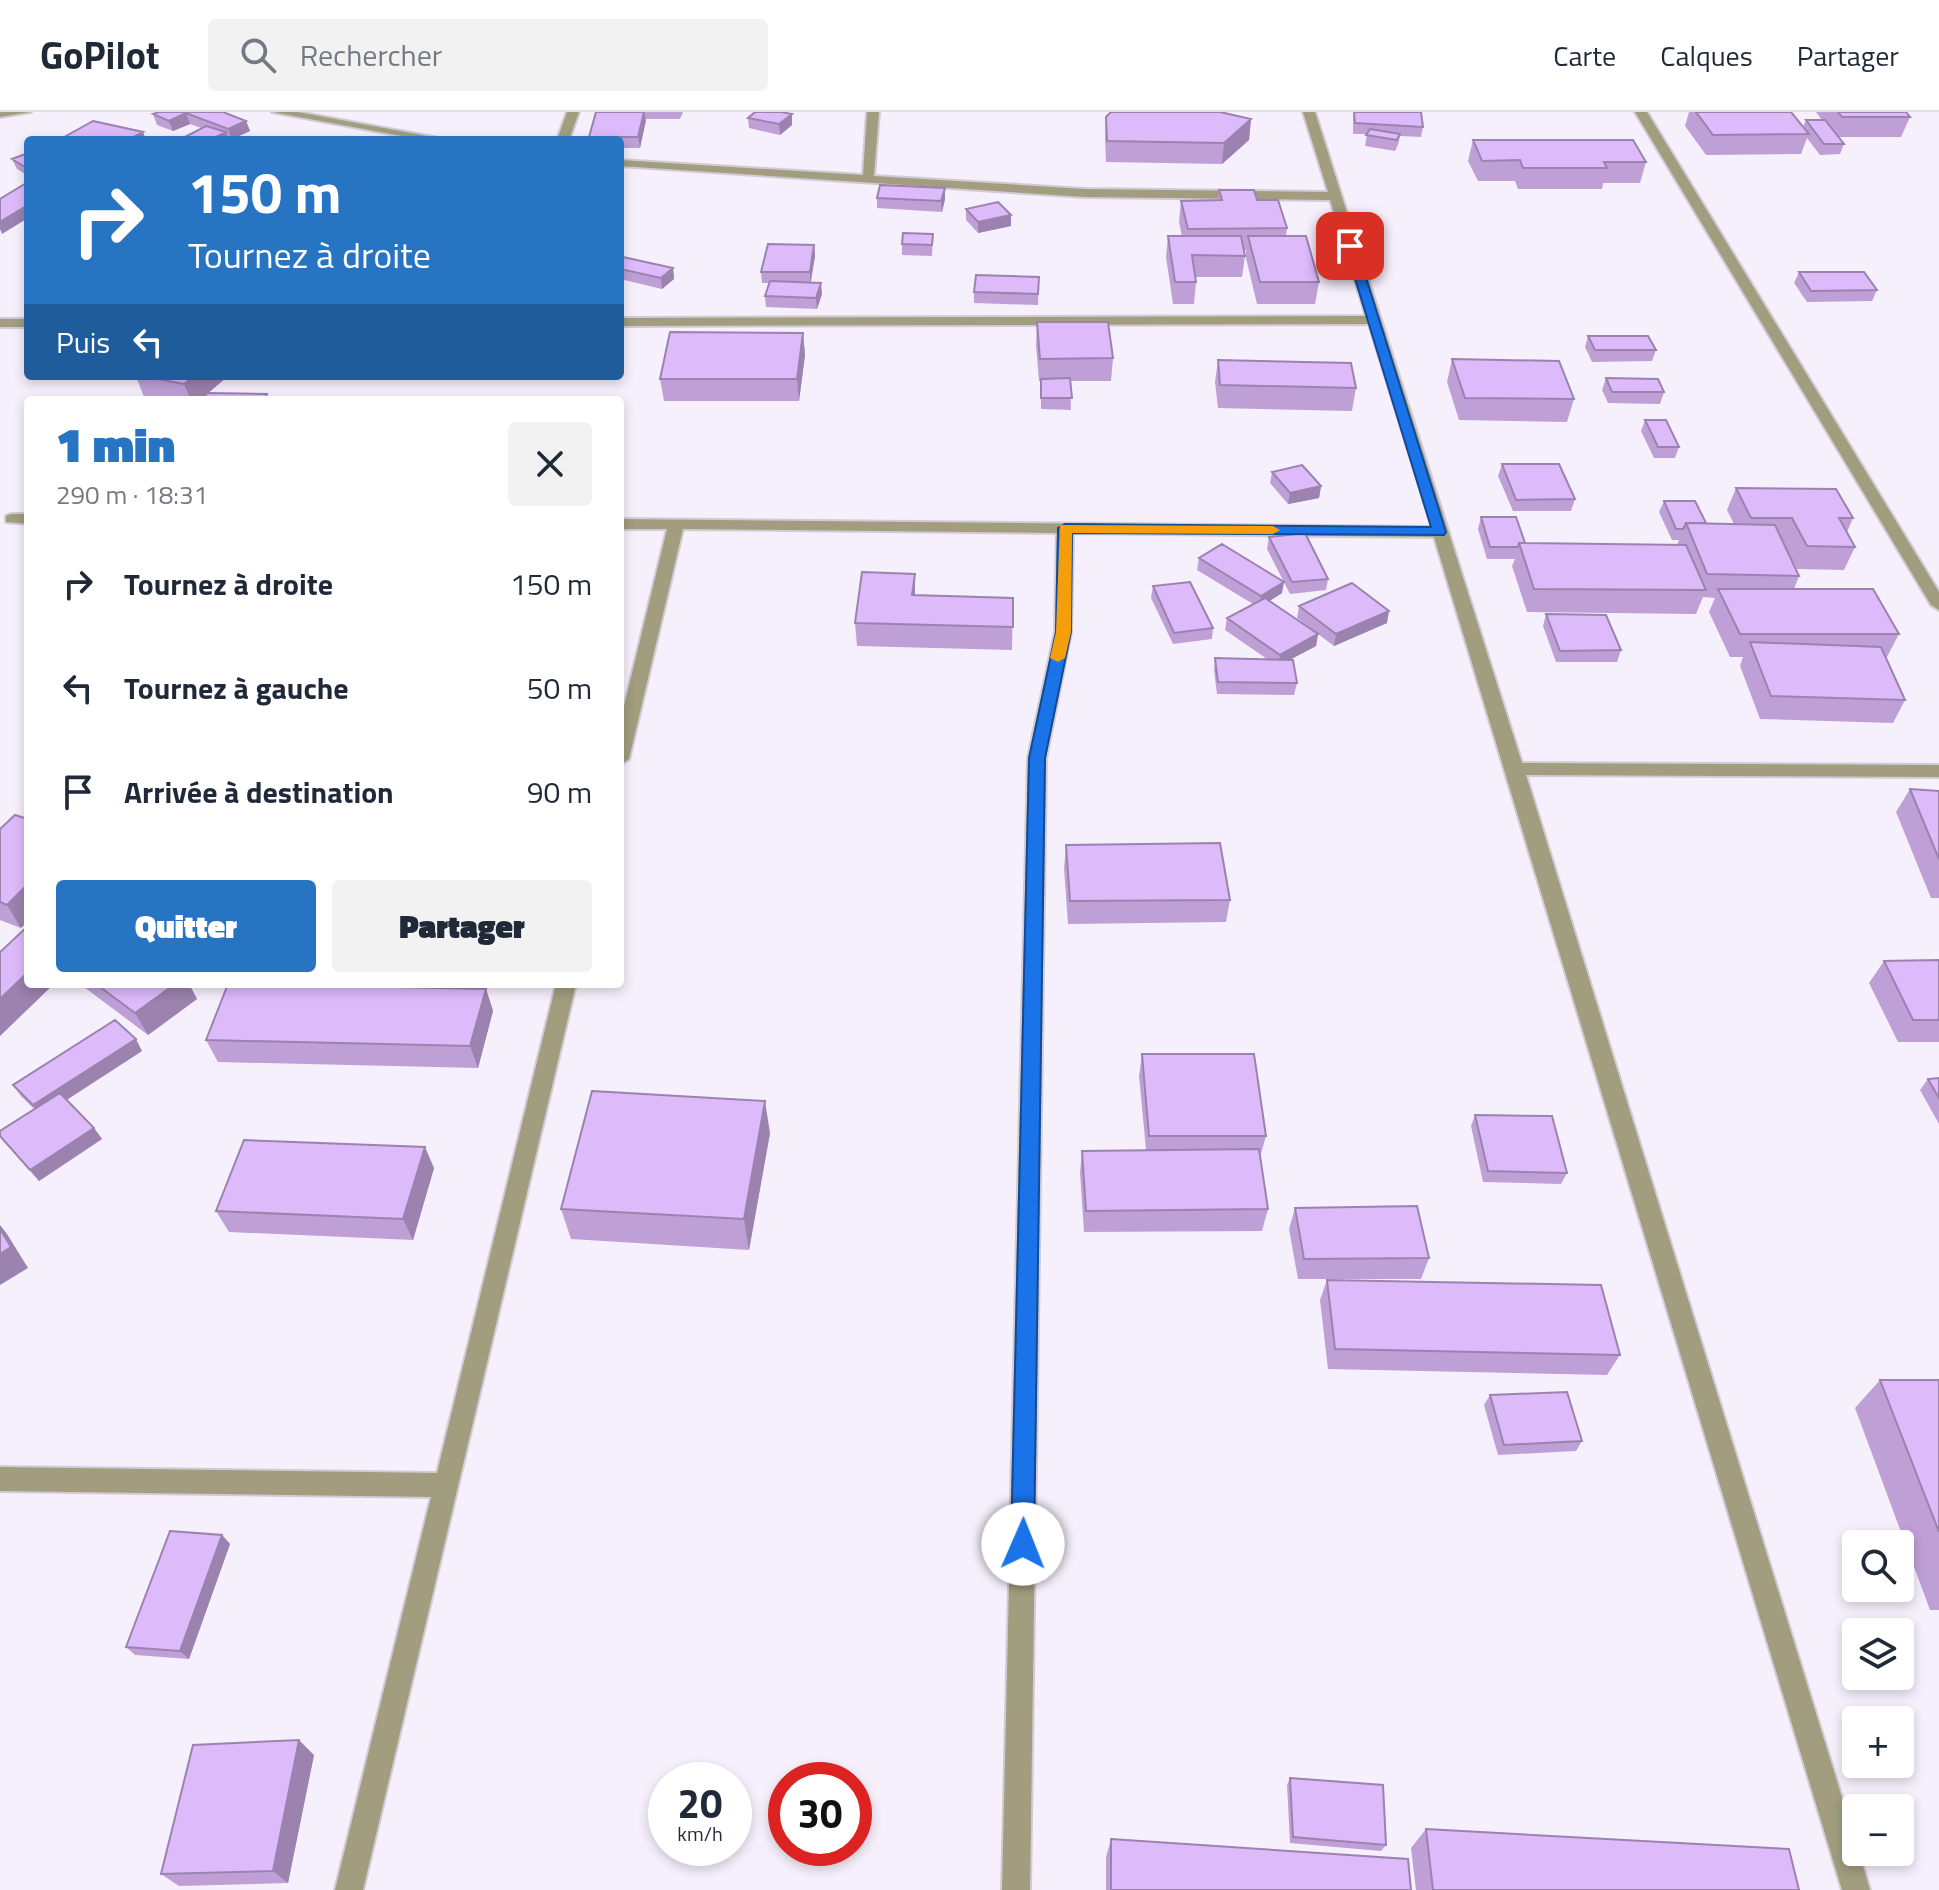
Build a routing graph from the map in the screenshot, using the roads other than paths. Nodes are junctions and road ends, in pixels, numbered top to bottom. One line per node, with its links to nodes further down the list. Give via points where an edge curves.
1 (8, 112): 2 (street); 8 (street)
2 (25, 112)
3 (278, 112): 9 (street)
4 (573, 112): 10 (street)
5 (873, 112): 12 (street)
6 (1309, 112): 13 (street)
7 (1641, 112): 24 (street)
8 (0, 114)
9 (419, 136)
10 (564, 136)
11 (624, 163): 12 (street)
12 (868, 181): 13 (street, via 1085,193)
13 (1335, 196): 14 (street)
14 (1373, 320): 15 (street); 23 (street)
15 (624, 322)
16 (0, 323): 17 (street)
17 (24, 323)
18 (11, 519): 19 (street)
19 (24, 519)
20 (624, 524): 21 (street)
21 (676, 525): 22 (street); 25 (street)
22 (1065, 528): 23 (street); 32 (street, via 1063,632 1037,758)
23 (1439, 532): 26 (street)
24 (1939, 605)
25 (624, 742)
26 (1515, 769): 27 (street); 33 (street)
27 (1939, 771)
28 (565, 988): 30 (street)
29 (0, 1479): 30 (street)
30 (447, 1485): 31 (street)
31 (349, 1890)
32 (1016, 1890)
33 (1856, 1890)

